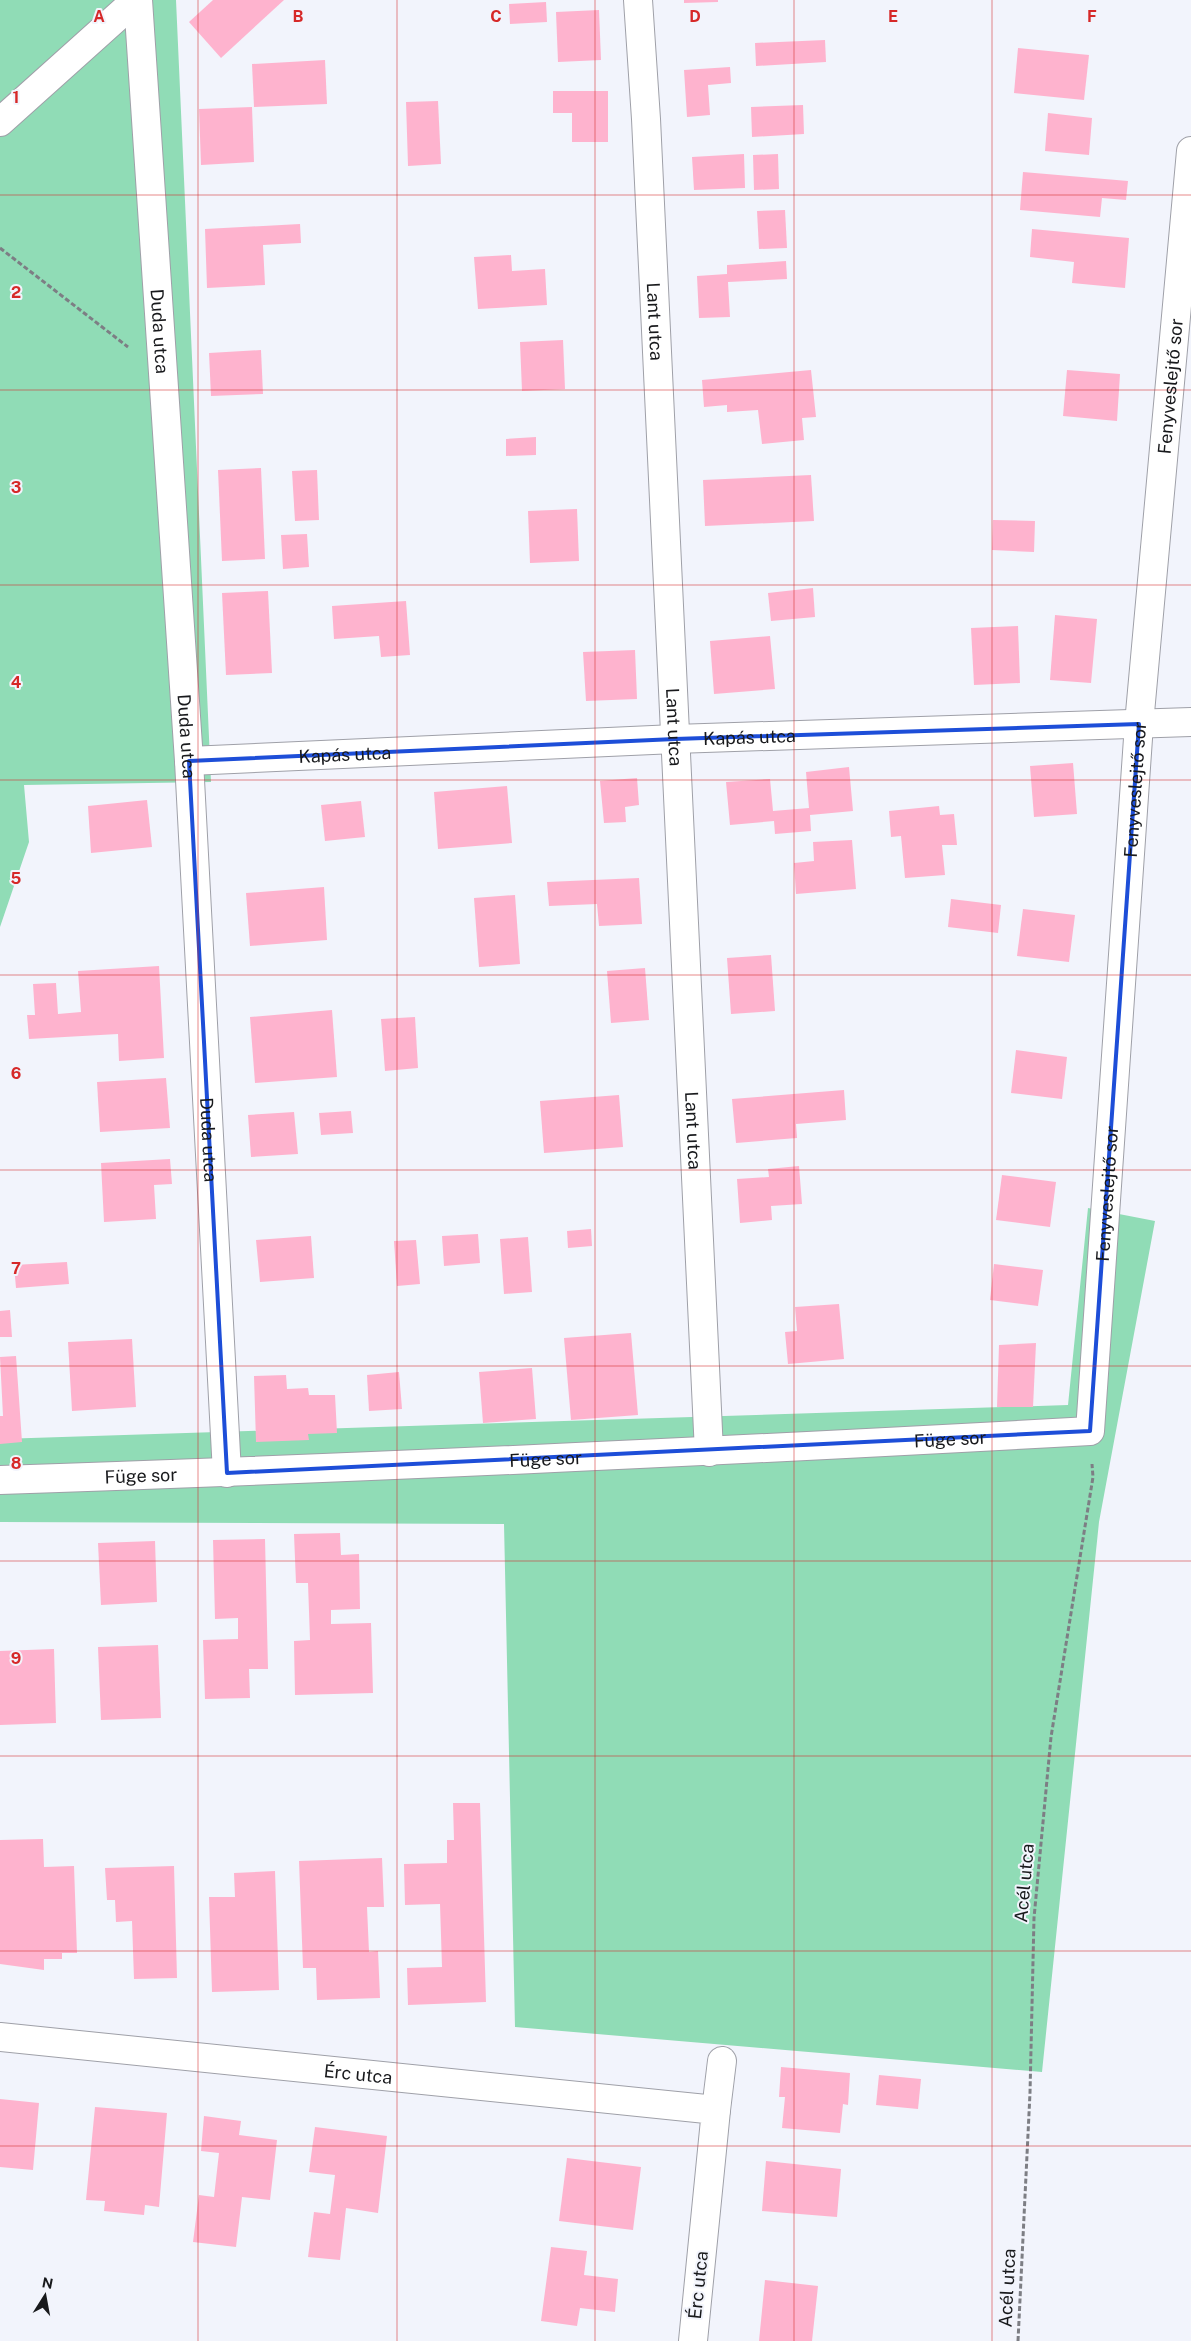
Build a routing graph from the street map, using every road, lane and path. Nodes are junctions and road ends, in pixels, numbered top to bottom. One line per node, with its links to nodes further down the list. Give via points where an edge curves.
1 (137, 0): 3 (street); 6 (street, Duda utca)
2 (638, 0): 9 (street, Lant utca)
3 (0, 122)
4 (1191, 151): 8 (street, Fenyveslejtő sor)
5 (0, 248): 6 (path)
6 (164, 374): 10 (street, Duda utca)
7 (1191, 722): 8 (street, Kapás utca)
8 (1139, 724): 9 (street, Kapás utca); 11 (street, Fenyveslejtő sor)
9 (674, 739): 10 (street, Kapás utca); 12 (street, Lant utca)
10 (189, 761): 13 (street, Duda utca)
11 (1090, 1431): 12 (street, Füge sor); 19 (path, Acél utca, via 1093,1477 1051,1737 1034,1918)
12 (709, 1452): 13 (street, Füge sor)
13 (227, 1472): 14 (street, Füge sor)
14 (0, 1480)
15 (0, 2037): 17 (street, Érc utca)
16 (722, 2061): 17 (street, Érc utca)
17 (716, 2110): 18 (street, Érc utca)
18 (693, 2341)
19 (1018, 2341)

